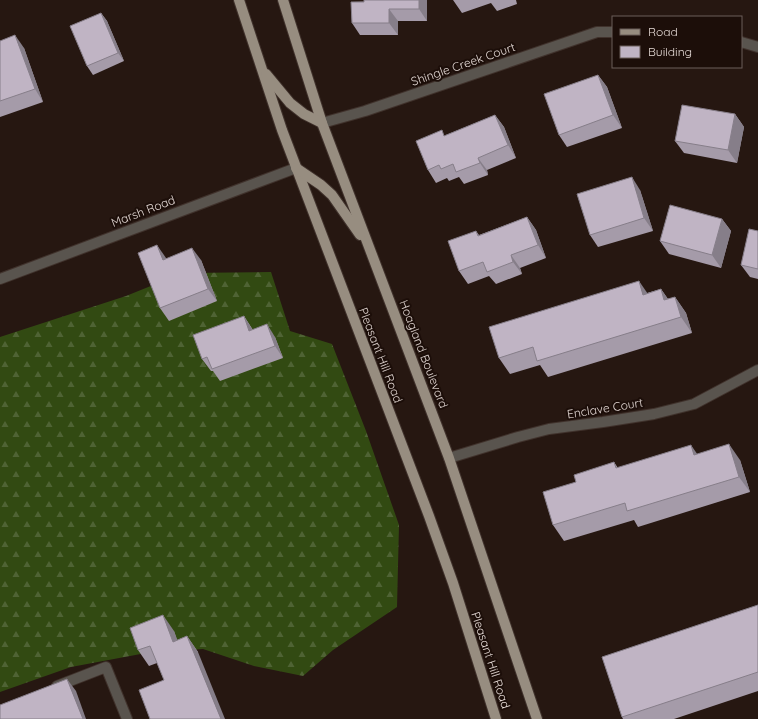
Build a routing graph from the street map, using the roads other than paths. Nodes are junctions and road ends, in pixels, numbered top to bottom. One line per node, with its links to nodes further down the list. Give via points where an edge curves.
1 (239, 0): 6 (main road, Pleasant Hill Road)
2 (283, 0): 7 (main road, Hoagland Boulevard)
3 (612, 32): 7 (street, Shingle Creek Court, via 596,32 365,111)
4 (742, 42): 5 (street)
5 (758, 47)
6 (262, 69): 7 (main road, via 290,103); 8 (main road, Pleasant Hill Road)
7 (322, 123): 9 (main road, Hoagland Boulevard)
8 (296, 168): 9 (main road, via 332,195); 10 (street, Marsh Road); 15 (main road, Pleasant Hill Road, via 431,524)
9 (369, 248): 12 (main road, Hoagland Boulevard)
10 (0, 279)
11 (758, 370): 12 (street, Enclave Court, via 694,404 654,414 549,429)
12 (450, 458): 16 (main road, Hoagland Boulevard)
13 (49, 688): 14 (street, via 106,667)
14 (127, 719)
15 (496, 719)
16 (537, 719)

